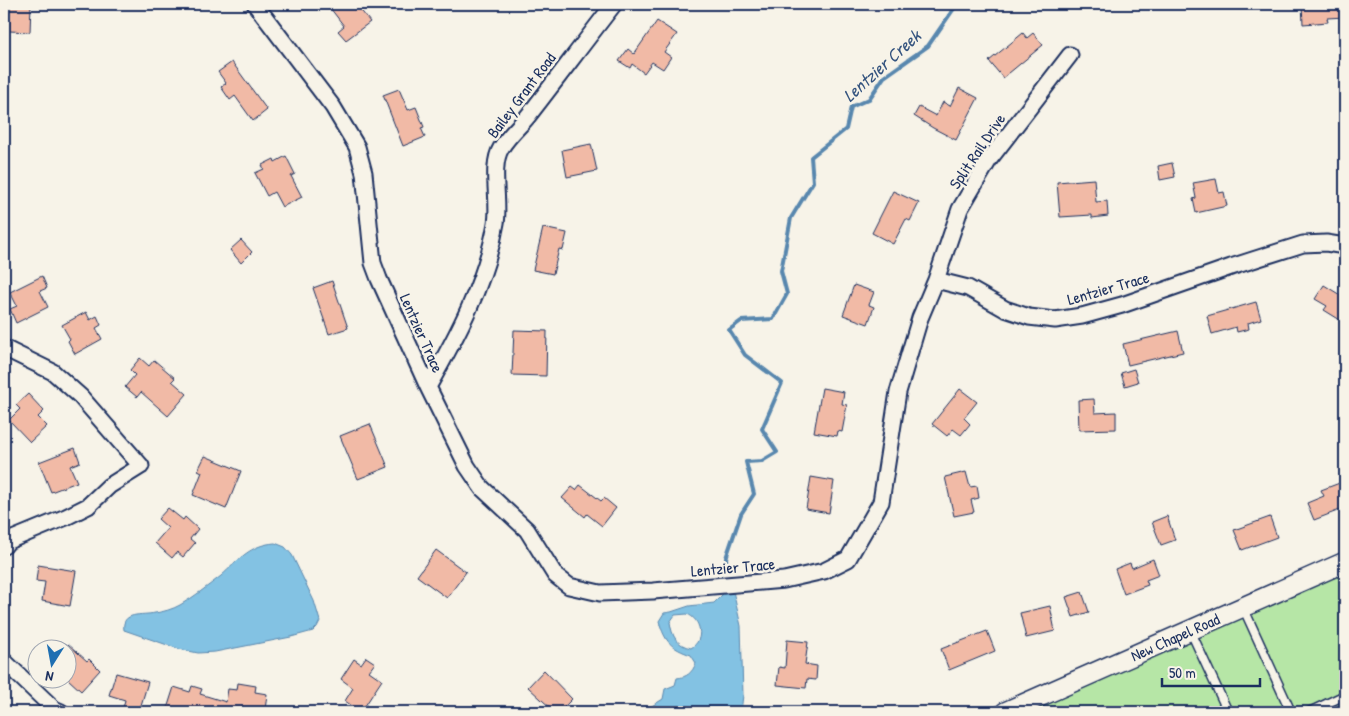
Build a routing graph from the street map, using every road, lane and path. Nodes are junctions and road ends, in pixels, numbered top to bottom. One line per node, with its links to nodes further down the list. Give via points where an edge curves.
1 (255, 4): 7 (street, Lentzier Trace, via 333,107 357,146 364,173 373,263)
2 (614, 4): 7 (street, Bailey Grant Road, via 500,148 496,170 497,221 488,258 475,296)
3 (1070, 55): 5 (street, Split Rail Drive, via 988,160 960,209)
4 (1345, 246): 5 (street, Lentzier Trace, via 1326,242 1303,244 1122,305 1054,320 1021,315 968,288)
5 (936, 280): 7 (street, Lentzier Trace, via 920,318 898,392 880,502 848,559 824,571 784,580 600,593 569,586 555,575 527,530 482,488 467,466)
6 (4, 348): 8 (street, via 53,372 80,396 141,466 109,486 88,506 8,541)
7 (428, 387)
8 (4, 546)
9 (1345, 562): 10 (street, New Chapel Road)
10 (1243, 607): 11 (street, New Chapel Road); 17 (lane)
11 (1190, 630): 15 (street, New Chapel Road); 16 (lane)
12 (4, 661): 14 (street)
13 (1345, 696): 18 (lane)
14 (61, 712)
15 (1005, 712)
16 (1228, 712)
17 (1291, 712)
18 (1309, 712)

